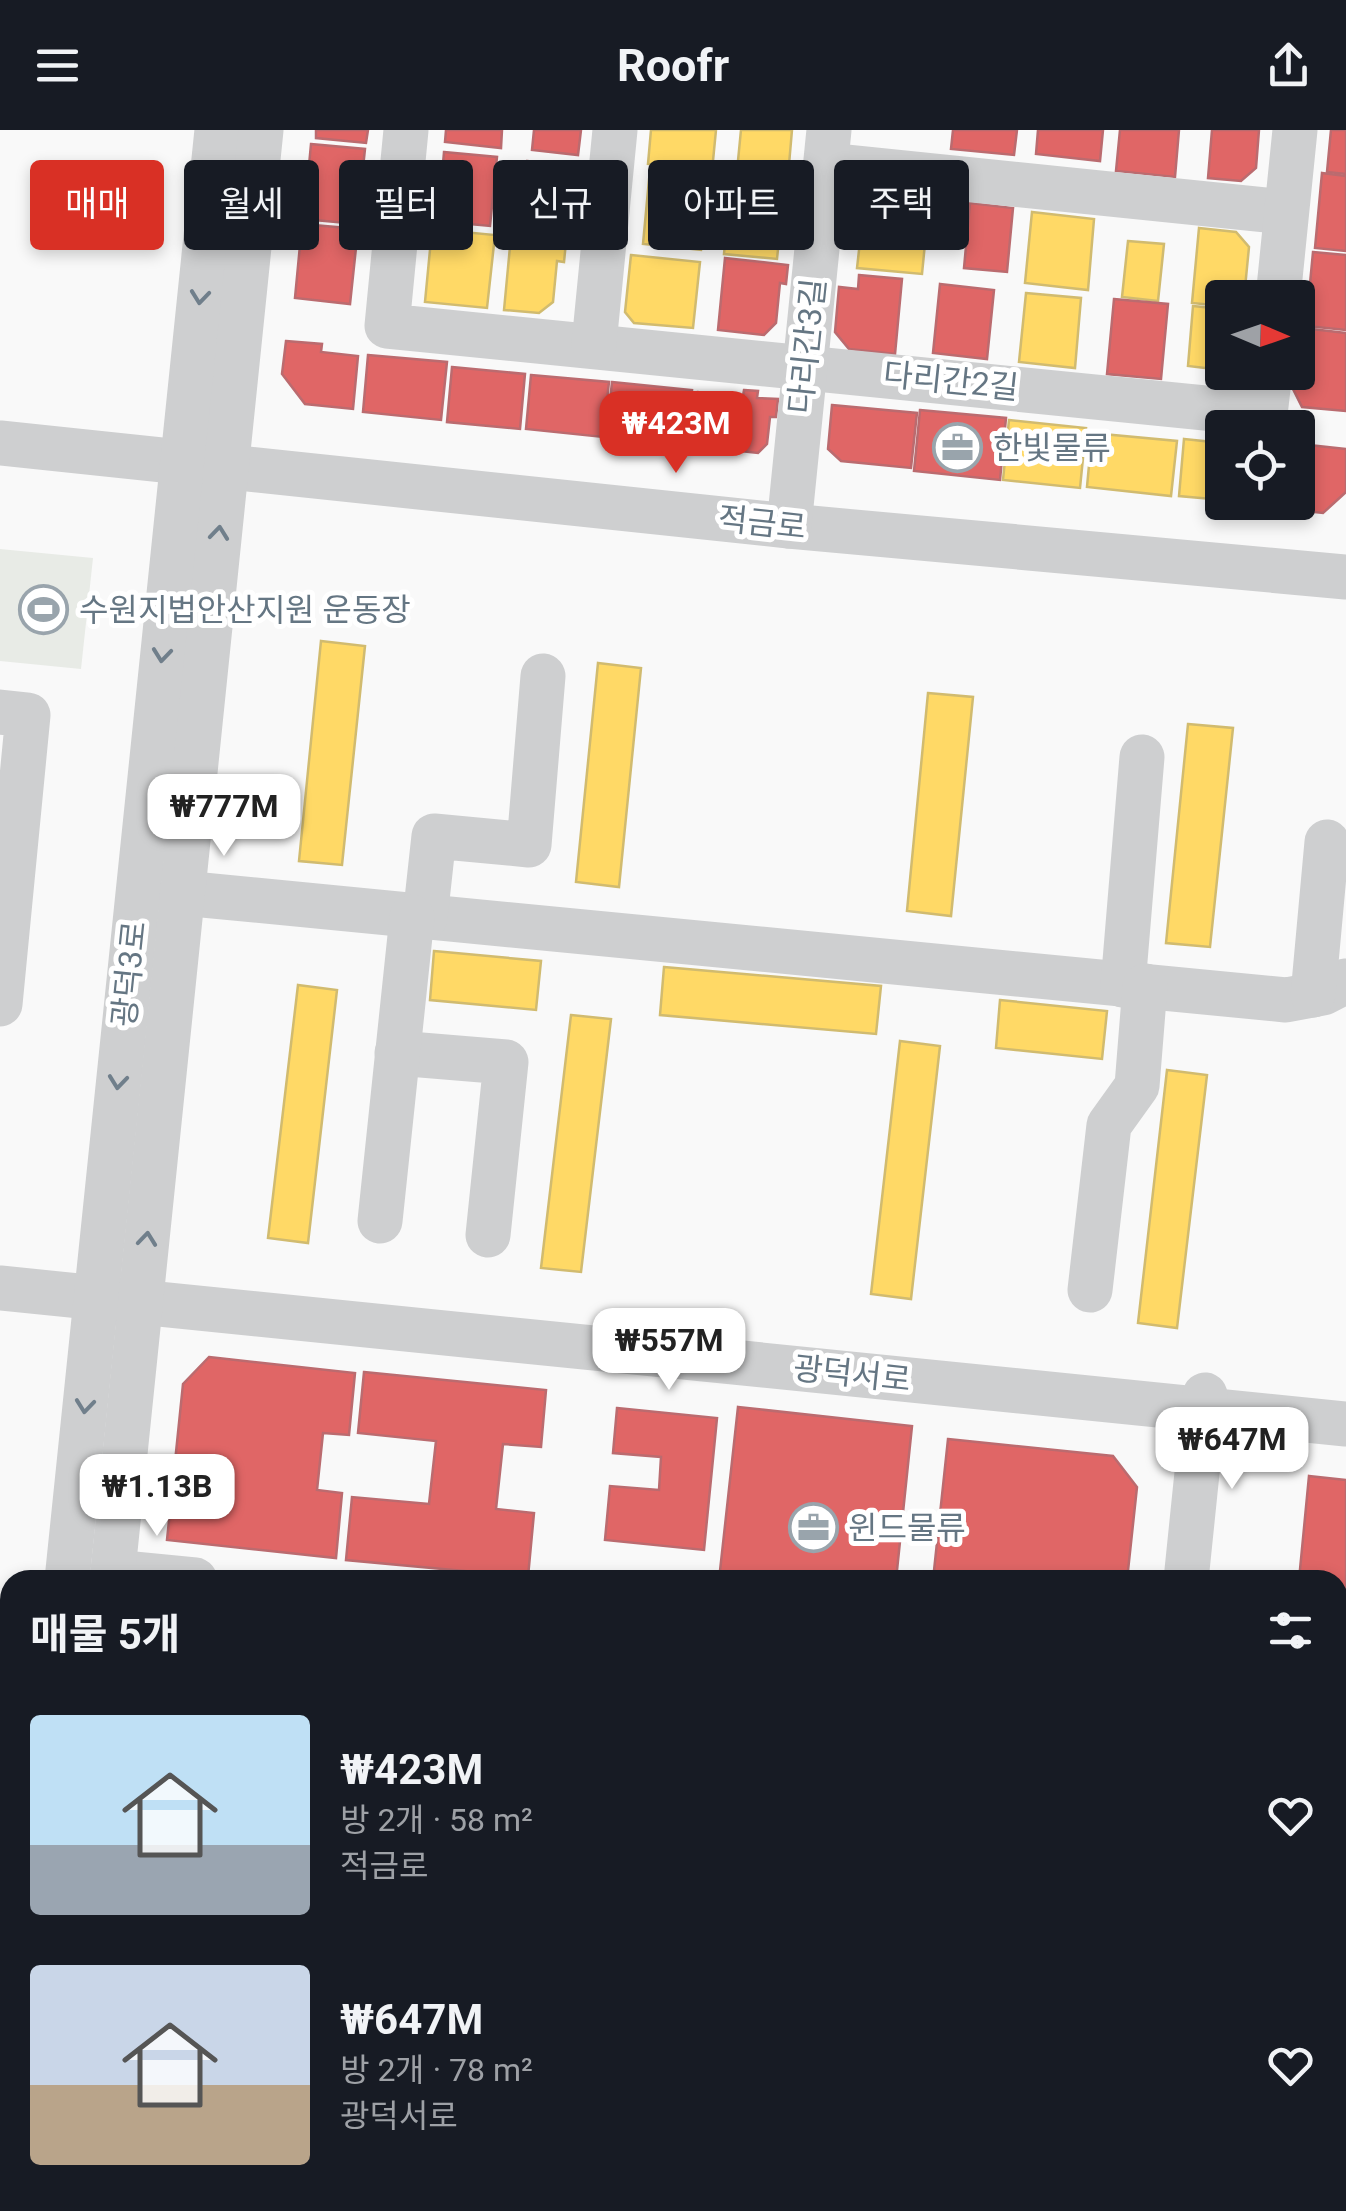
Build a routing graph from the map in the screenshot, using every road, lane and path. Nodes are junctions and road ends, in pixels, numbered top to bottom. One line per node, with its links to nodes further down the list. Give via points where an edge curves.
1 (217, 130): 13 (street, 광덕3로, one-way to 13)
2 (261, 130): 14 (street, 광덕3로)
3 (406, 130): 9 (street, 다리간2길, via 387,326)
4 (615, 130): 9 (street)
5 (1295, 130): 7 (street)
6 (828, 148): 7 (street, 다리간3길); 10 (street, 다리간3길)
7 (1286, 212): 8 (street)
8 (1280, 280)
9 (594, 344): 10 (street, 다리간2길)
10 (804, 365): 11 (street, 다리간2길, via 1266,414); 15 (street, 다리간3길)
11 (1268, 390)
12 (0, 443): 13 (street, 적금로)
13 (183, 461): 14 (street, 적금로); 31 (street, 광덕3로, one-way to 31)
14 (228, 466): 15 (street, 적금로); 21 (street, 광덕3로, one-way to 14)
15 (790, 526): 16 (street, 적금로)
16 (1346, 577)
17 (544, 676): 22 (street, via 529,844 434,836)
18 (0, 712): 25 (street, via 28,715)
19 (1142, 757): 23 (street)
20 (1327, 842): 24 (street)
21 (182, 892): 22 (street); 32 (street, 광덕3로, one-way to 21)
22 (419, 918): 23 (street); 26 (street)
23 (1134, 985): 24 (street, via 1286,1000); 30 (street, via 1137,1086 1109,1125)
24 (1330, 988)
25 (0, 1004)
26 (397, 1052): 27 (street); 28 (street, via 506,1062)
27 (380, 1221)
28 (488, 1234)
29 (0, 1288): 31 (street, 광덕서로)
30 (1090, 1290)
31 (96, 1297): 32 (street, 광덕서로); 35 (street, 광덕3로, one-way to 35)
32 (140, 1302): 33 (street, 광덕서로); 36 (street, 광덕3로)
33 (1204, 1402): 34 (street, 광덕서로); 37 (street)
34 (1346, 1424)
35 (68, 1570)
36 (113, 1570)
37 (1187, 1570)

